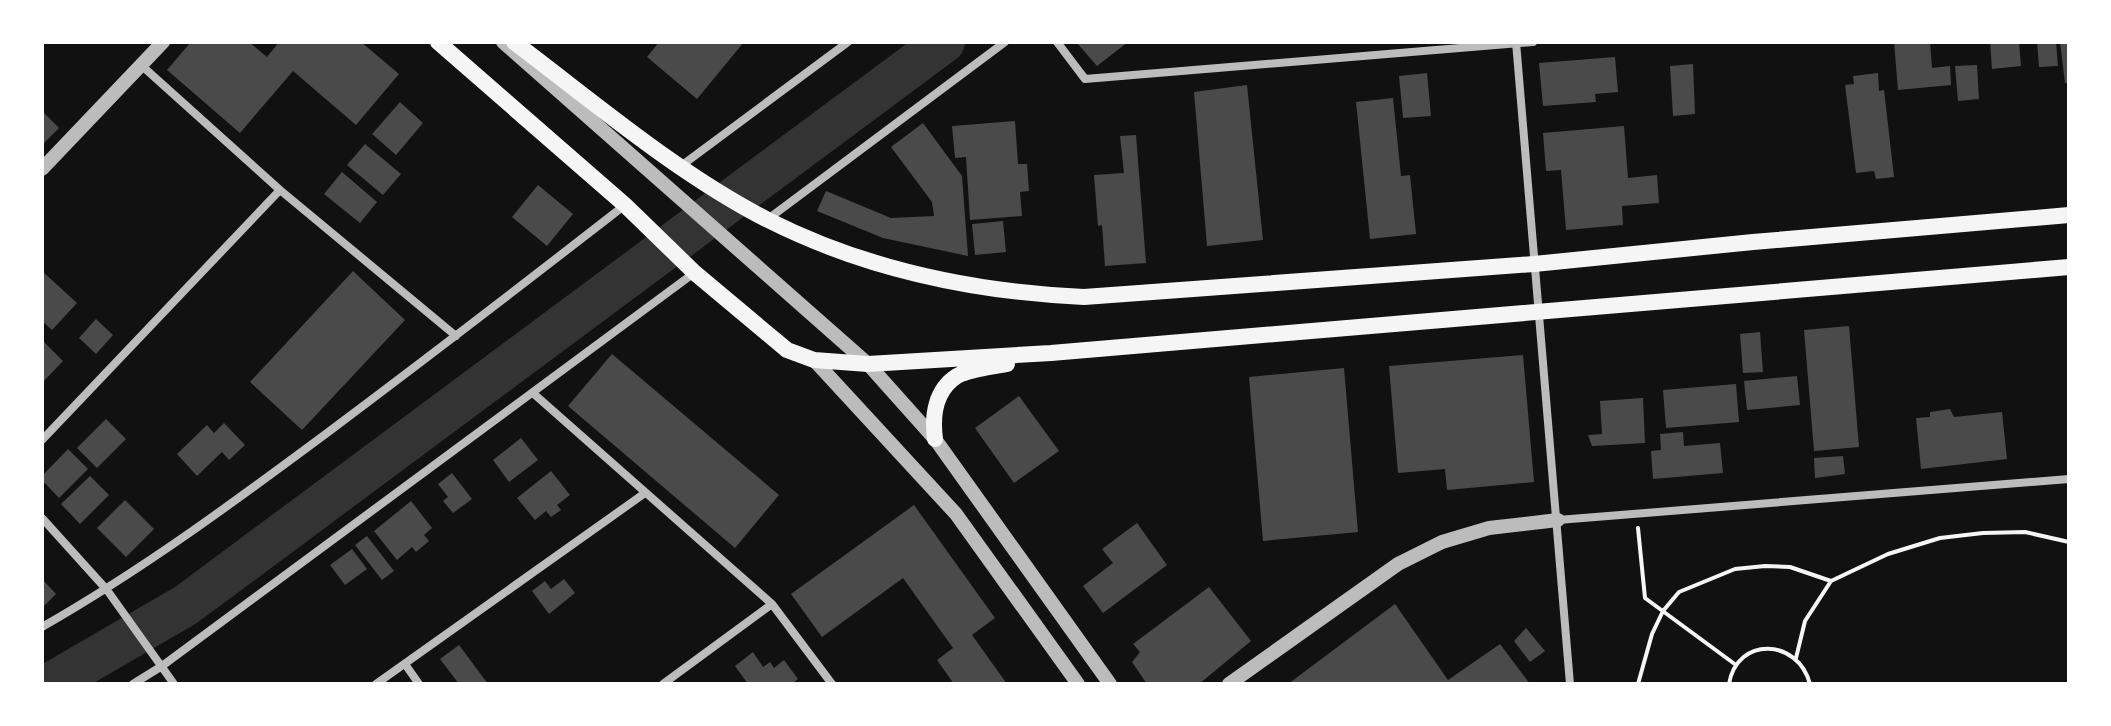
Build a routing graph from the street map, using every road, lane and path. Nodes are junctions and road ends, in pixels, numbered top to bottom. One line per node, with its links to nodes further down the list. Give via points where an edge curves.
1 (163, 42): 12 (street)
2 (438, 42): 16 (main road)
3 (503, 42): 26 (street)
4 (514, 42): 13 (main road)
5 (831, 42): 11 (street)
6 (848, 42): 11 (street)
7 (1005, 42): 18 (street)
8 (1057, 42): 10 (street, via 1085,79)
9 (1533, 42): 10 (street)
10 (1516, 43): 19 (street)
11 (839, 49): 13 (street)
12 (141, 65): 14 (street); 15 (street)
13 (680, 166): 18 (main road)
14 (42, 169)
15 (280, 190): 23 (street); 29 (street)
16 (625, 205): 21 (main road); 23 (street)
17 (2069, 215): 19 (main road)
18 (767, 220): 19 (main road, via 853,257 925,278 1026,294 1084,297)
19 (1534, 264): 22 (street)
20 (2069, 267): 22 (main road)
21 (695, 273): 25 (main road, via 787,350); 27 (street)
22 (1539, 312): 24 (main road); 34 (street)
23 (456, 336): 37 (street)
24 (1051, 353): 26 (main road); 28 (main road, via 958,375 936,406)
25 (814, 360): 26 (main road); 52 (street, via 956,514)
26 (868, 364): 28 (street)
27 (534, 394): 31 (street); 44 (street)
28 (935, 439): 53 (street)
29 (42, 440)
30 (2069, 479): 32 (street)
31 (645, 493): 38 (street); 42 (street)
32 (1636, 514): 34 (street); 39 (path, via 1645,598)
33 (42, 518): 37 (street)
34 (1558, 520): 54 (street, via 1489,528 1442,542 1398,564); 55 (street)
35 (2069, 542): 36 (path, via 2025,532 1940,538 1888,554)
36 (1831, 581): 39 (path, via 1790,567 1735,569 1679,592); 41 (path, via 1805,621)
37 (107, 590): 40 (street); 44 (street)
38 (772, 604): 50 (street); 51 (street)
39 (1663, 611): 43 (path); 45 (path)
40 (42, 627)
41 (1796, 658): 43 (path, via 1771,648 1745,656); 58 (path)
42 (405, 664): 48 (street); 49 (street)
43 (1736, 665): 57 (path)
44 (162, 666): 46 (street); 47 (street)
45 (1638, 681): 56 (path)
46 (133, 684)
47 (174, 684)
48 (376, 684)
49 (419, 684)
50 (663, 684)
51 (832, 684)
52 (1078, 684)
53 (1110, 684)
54 (1229, 684)
55 (1570, 684)
56 (1645, 684)
57 (1729, 684)
58 (1810, 684)

